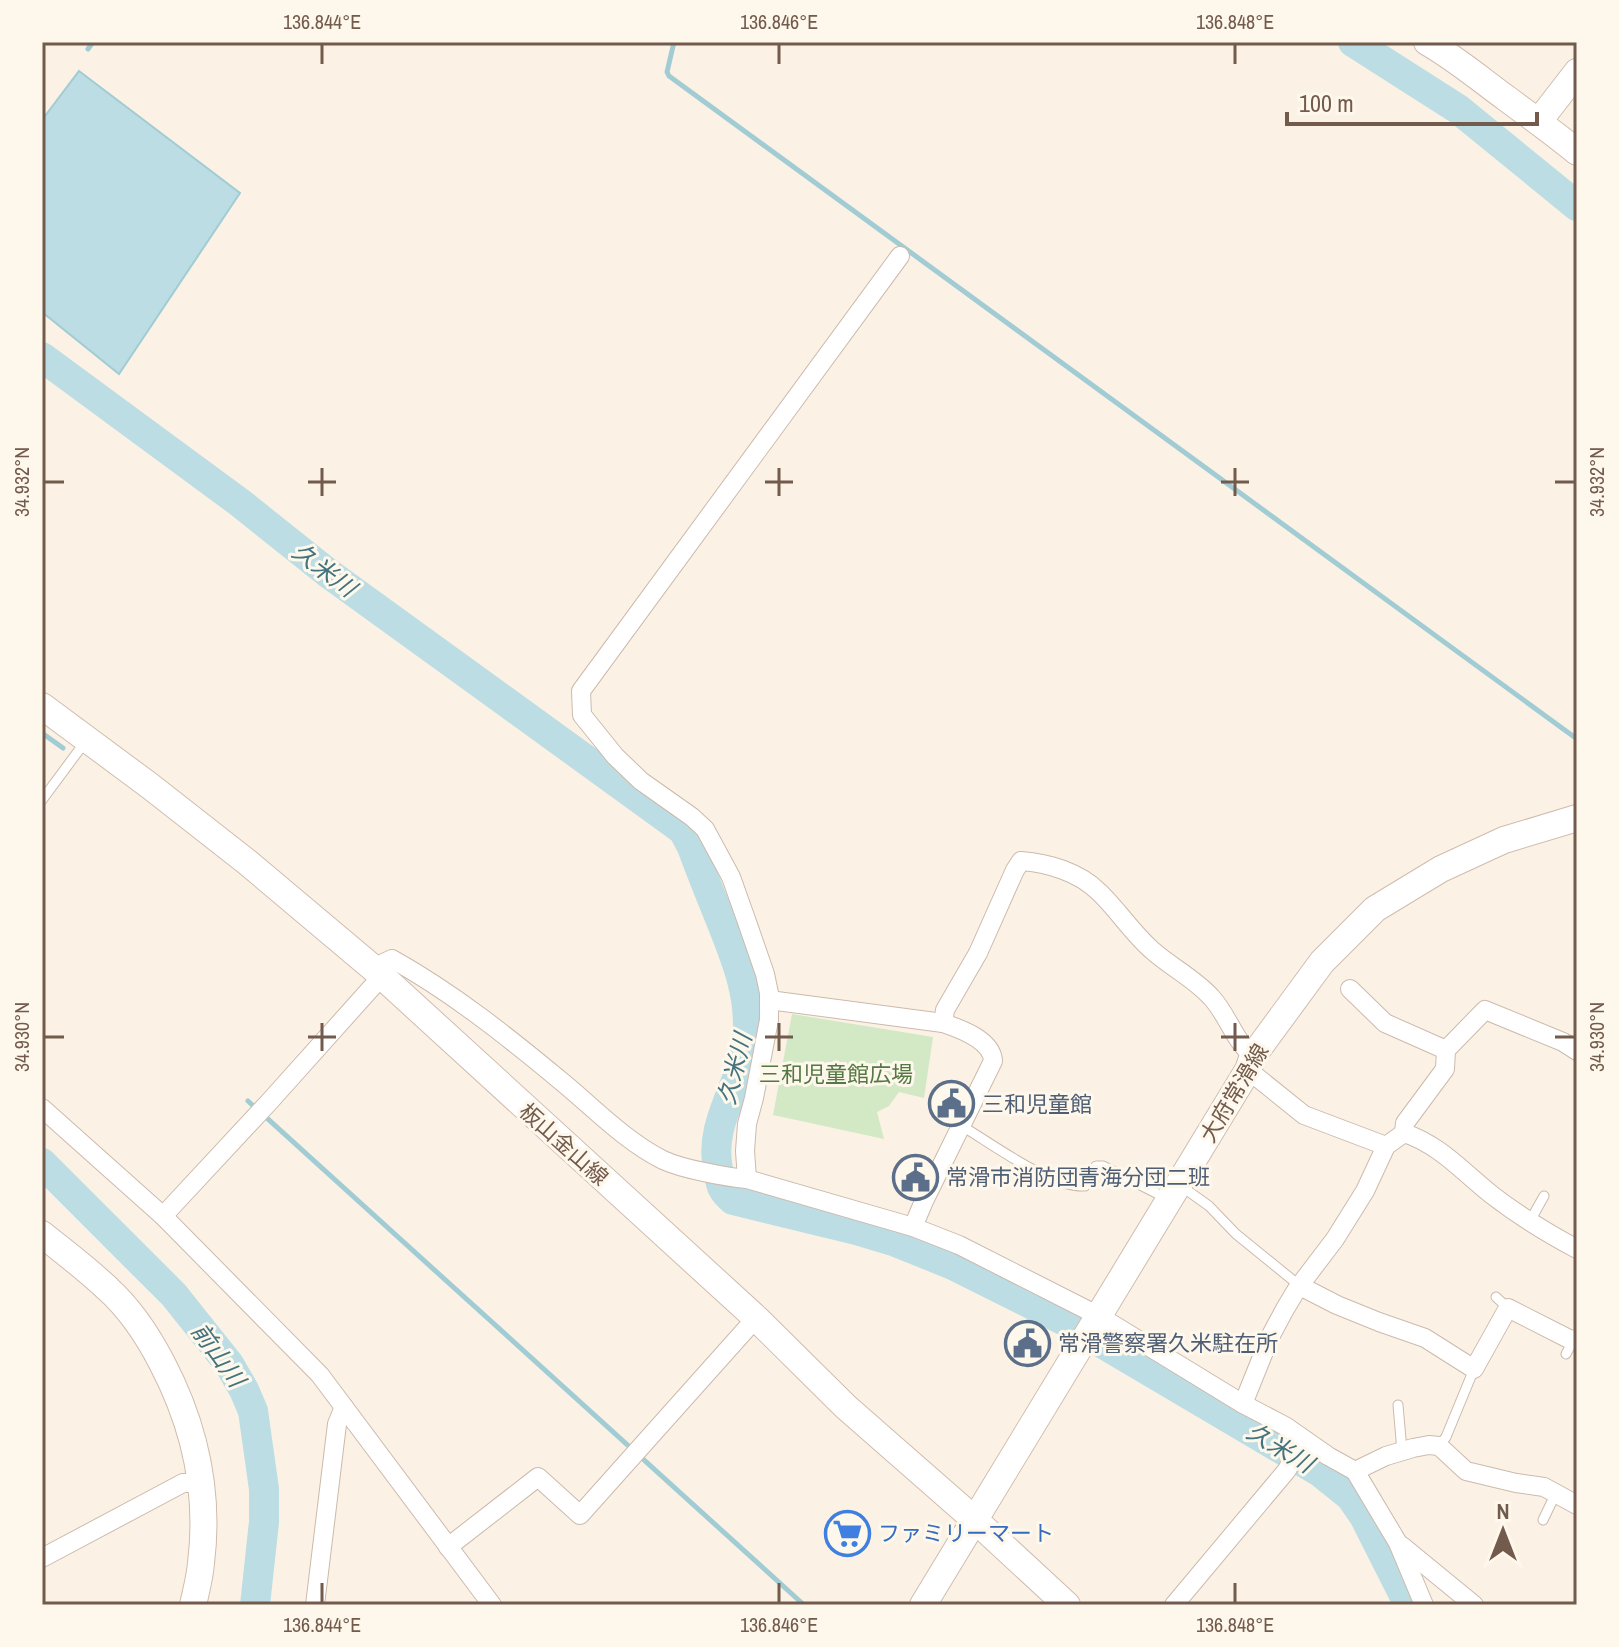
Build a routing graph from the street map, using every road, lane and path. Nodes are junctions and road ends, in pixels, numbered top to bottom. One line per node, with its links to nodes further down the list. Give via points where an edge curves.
1 (1427, 42): 3 (main road)
2 (1577, 72): 3 (main road)
3 (1539, 121): 4 (main road)
4 (1577, 152)
5 (900, 256): 12 (street, via 581,691 582,715 607,747 711,838 731,877)
6 (42, 706): 7 (main road, 板山金山線)
7 (87, 739): 8 (lane); 10 (main road, 板山金山線)
8 (42, 800)
9 (1577, 818): 16 (main road, 大府常滑線, via 1504,840 1441,869 1375,909 1322,962)
10 (378, 972): 21 (street, via 392,959 426,978 665,1161); 24 (street, via 270,1101); 31 (main road, 板山金山線)
11 (1350, 989): 14 (street, via 1385,1023)
12 (769, 1000): 13 (street); 21 (street, via 747,1124)
13 (943, 1023): 16 (street, via 1021,861 1042,863 1098,890 1151,958 1189,973 1212,997); 18 (street, via 963,1029 993,1055)
14 (1446, 1050): 15 (street, via 1485,1010); 19 (street, via 1445,1069 1405,1123)
15 (1577, 1051)
16 (1250, 1063): 20 (street, via 1304,1115); 22 (main road, 大府常滑線)
17 (42, 1108): 24 (street)
18 (962, 1126): 22 (lane, via 1062,1183 1085,1186 1096,1166 1103,1166); 26 (street)
19 (1404, 1133): 20 (street); 25 (street, via 1440,1153)
20 (1386, 1146): 29 (street, via 1365,1191)
21 (747, 1179): 26 (street)
22 (1174, 1192): 29 (lane, via 1209,1206); 30 (main road, 大府常滑線)
23 (1544, 1196): 25 (lane)
24 (163, 1216): 36 (street, via 320,1375)
25 (1529, 1222): 28 (street)
26 (913, 1227): 30 (street)
27 (42, 1234): 41 (main road, via 108,1289 135,1320 174,1386)
28 (1577, 1249)
29 (1300, 1286): 33 (street, via 1425,1338); 34 (street, via 1270,1337)
30 (1099, 1316): 34 (street); 44 (main road, 大府常滑線)
31 (756, 1318): 44 (main road, 板山金山線, via 846,1407); 47 (street, via 580,1515 538,1477)
32 (1572, 1344): 33 (street, via 1502,1302)
33 (1474, 1369): 38 (lane)
34 (1243, 1404): 37 (street, via 1285,1426)
35 (1398, 1405): 39 (lane)
36 (344, 1407): 47 (street); 50 (street, via 337,1424)
37 (1301, 1442): 40 (street); 54 (street, via 1287,1470)
38 (1439, 1446): 39 (street); 42 (street, via 1466,1471)
39 (1402, 1451): 40 (street)
40 (1355, 1471): 46 (street)
41 (202, 1483): 48 (street, via 183,1483); 49 (main road, via 201,1564)
42 (1556, 1493): 43 (street); 45 (lane)
43 (1577, 1505)
44 (975, 1520): 52 (main road, 大府常滑線); 53 (main road, 板山金山線)
45 (1543, 1520)
46 (1398, 1543): 55 (street); 56 (street)
47 (448, 1547): 51 (street)
48 (42, 1558)
49 (193, 1605)
50 (315, 1605)
51 (492, 1605)
52 (923, 1605)
53 (1067, 1605)
54 (1174, 1605)
55 (1424, 1605)
56 (1474, 1605)

